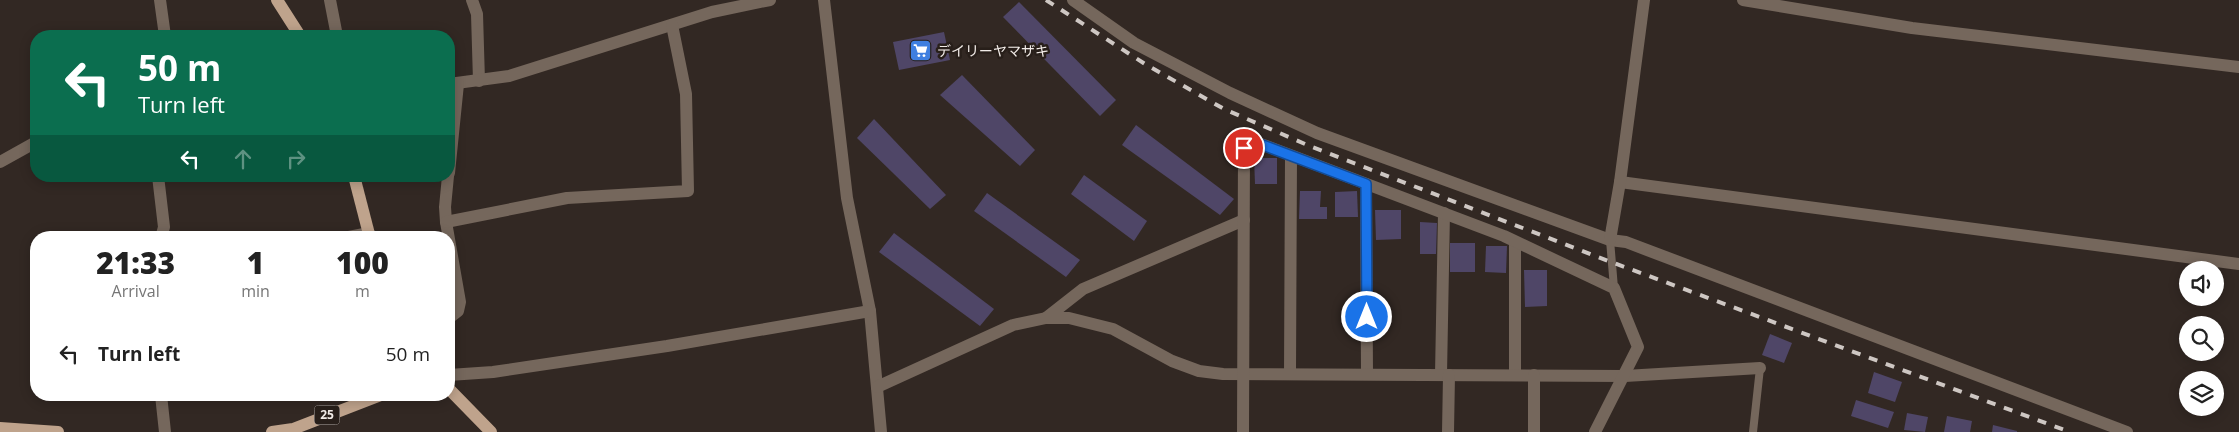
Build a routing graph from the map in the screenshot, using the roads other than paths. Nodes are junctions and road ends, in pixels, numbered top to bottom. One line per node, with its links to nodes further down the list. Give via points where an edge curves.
1 (160, 0): 11 (street)
2 (277, 0): 12 (main road)
3 (330, 0): 13 (street)
4 (472, 0): 15 (street, via 477,14)
5 (768, 0): 10 (street)
6 (824, 0): 36 (street, via 847,198)
7 (1073, 0): 31 (street, via 1134,43 1230,93 1317,133)
8 (1644, 0): 23 (street)
9 (1743, 0): 14 (street, via 1912,28)
10 (672, 25): 15 (street, via 526,71); 27 (street, via 686,94 688,191 567,198)
11 (164, 30)
12 (296, 30)
13 (336, 30)
14 (2239, 67)
15 (480, 81): 16 (street)
16 (455, 84)
17 (30, 145): 19 (street)
18 (1292, 156): 24 (street); 26 (street, via 1260,144 1244,148); 41 (street)
19 (0, 162)
20 (159, 182): 28 (street)
21 (356, 182): 29 (main road)
22 (448, 182): 27 (street)
23 (1620, 182): 31 (street); 33 (street)
24 (1366, 184): 25 (street); 42 (street)
25 (1444, 213): 32 (street); 44 (street)
26 (1244, 220): 38 (street, via 1083,289); 40 (street)
27 (446, 222): 30 (street)
28 (163, 231)
29 (368, 231)
30 (448, 231)
31 (1610, 240): 35 (lane); 63 (street, via 1626,242)
32 (1515, 242): 35 (street); 45 (street)
33 (2239, 264)
34 (455, 273): 37 (street, via 460,302)
35 (1614, 288): 47 (street, via 1638,346)
36 (870, 311): 43 (street, via 667,346 493,372); 48 (street)
37 (455, 314)
38 (1046, 318): 40 (street, via 1068,318 1113,329 1172,361 1198,371); 48 (street, via 1013,324)
39 (1760, 368): 47 (street); 62 (lane)
40 (1242, 374): 41 (street); 58 (street)
41 (1290, 374): 42 (street)
42 (1367, 374): 44 (street)
43 (455, 375)
44 (1445, 375): 45 (street); 59 (street)
45 (1515, 375): 46 (street)
46 (1534, 375): 47 (street); 60 (street)
47 (1625, 376): 61 (street)
48 (877, 387): 57 (street)
49 (455, 395): 56 (main road)
50 (162, 401): 54 (street)
51 (365, 401): 55 (main road, 25, via 293,429)
52 (0, 428): 53 (main road)
53 (58, 432)
54 (165, 432)
55 (272, 432)
56 (491, 432)
57 (881, 432)
58 (1243, 432)
59 (1448, 432)
60 (1534, 432)
61 (1595, 432)
62 (1753, 432)
63 (2128, 432)

